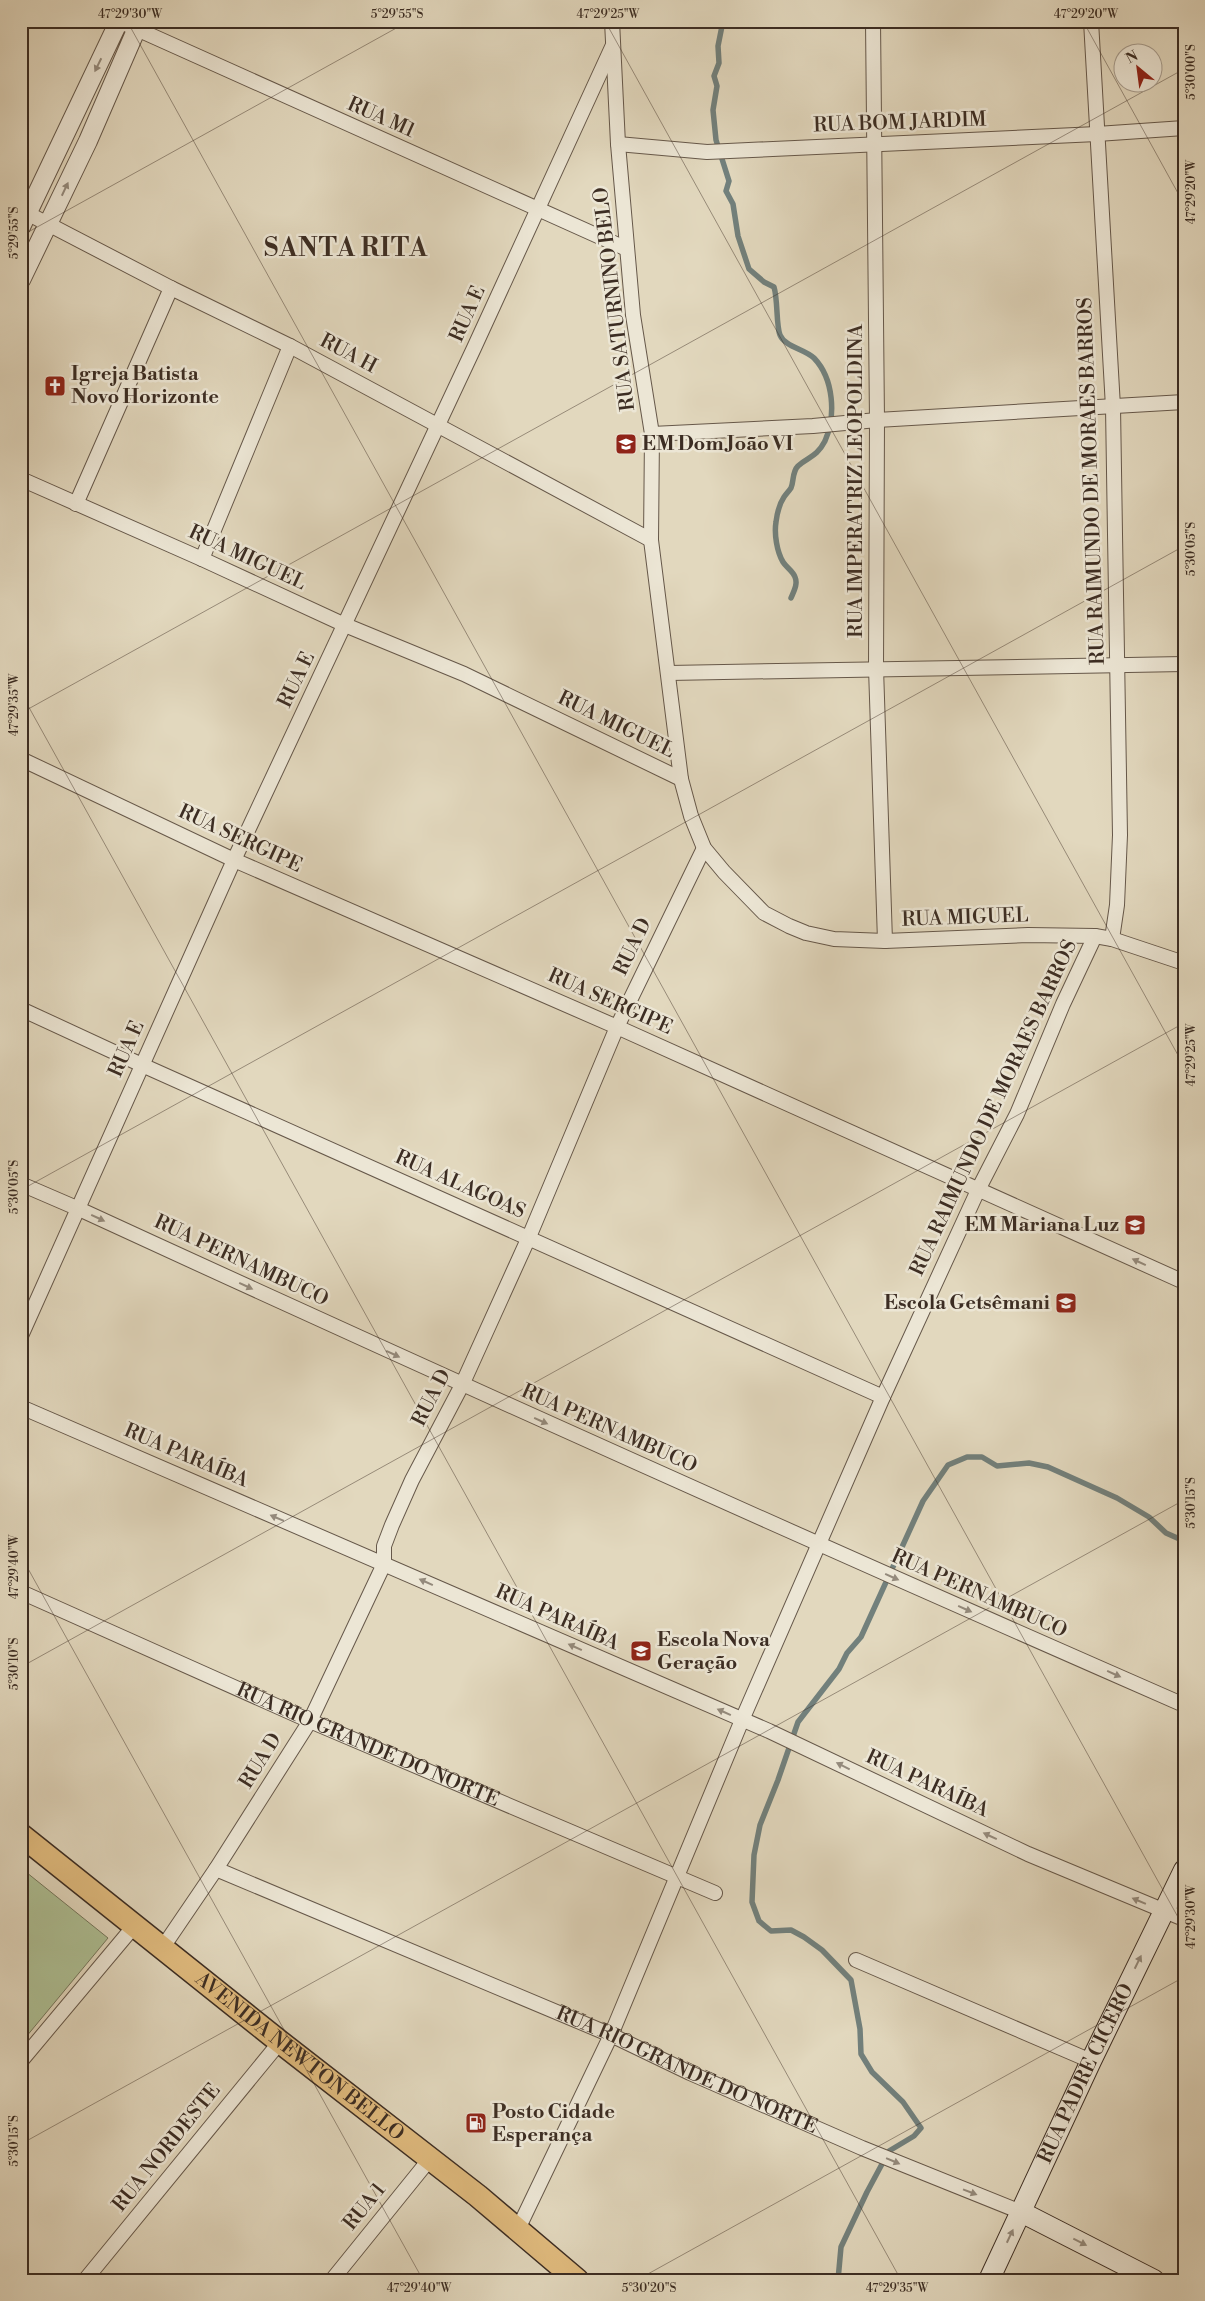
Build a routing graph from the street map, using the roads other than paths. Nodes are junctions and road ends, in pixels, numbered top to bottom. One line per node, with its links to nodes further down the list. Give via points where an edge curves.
1 (119, 21): 5 (street, RUA M1); 12 (street, one-way to 12)
2 (612, 21): 6 (street, RUA SATURNINO BELO)
3 (873, 21): 10 (street, RUA IMPERATRIZ LEOPOLDINA)
4 (1091, 21): 8 (street, RUA RAIMUNDO DE MORAES BARROS)
5 (138, 25): 11 (street, RUA M1); 13 (street, one-way to 5)
6 (613, 44): 9 (street, RUA SATURNINO BELO); 11 (street, RUA E)
7 (1184, 128): 8 (street, RUA BOM JARDIM)
8 (1097, 134): 10 (street, RUA BOM JARDIM); 19 (street, RUA RAIMUNDO DE MORAES BARROS)
9 (618, 144): 10 (street, RUA BOM JARDIM, via 707,152); 14 (street, RUA SATURNINO BELO)
10 (874, 144): 20 (street, RUA IMPERATRIZ LEOPOLDINA)
11 (537, 210): 14 (street, RUA M1); 21 (street, RUA E)
12 (23, 217): 13 (street, RUA H)
13 (48, 224): 15 (street); 16 (street, RUA H)
14 (627, 249): 22 (street, RUA SATURNINO BELO, via 633,315)
15 (21, 280)
16 (171, 288): 17 (street, RUA H); 24 (street)
17 (290, 346): 21 (street, RUA H); 26 (street)
18 (1184, 402): 19 (street)
19 (1112, 407): 20 (street); 29 (street, RUA RAIMUNDO DE MORAES BARROS)
20 (877, 420): 22 (street); 30 (street, RUA IMPERATRIZ LEOPOLDINA)
21 (437, 425): 25 (street, RUA H); 27 (street, RUA E)
22 (652, 434): 25 (street, RUA SATURNINO BELO)
23 (21, 479): 24 (street, RUA MIGUEL)
24 (76, 504): 26 (street, RUA MIGUEL)
25 (651, 540): 31 (street, RUA SATURNINO BELO)
26 (202, 559): 27 (street, RUA MIGUEL)
27 (345, 625): 33 (street, RUA MIGUEL, via 464,674); 35 (street, RUA E)
28 (1184, 664): 29 (street)
29 (1117, 666): 30 (street); 37 (street, RUA RAIMUNDO DE MORAES BARROS, via 1120,835)
30 (876, 668): 31 (street); 38 (street, RUA IMPERATRIZ LEOPOLDINA)
31 (668, 673): 33 (street, RUA SATURNINO BELO)
32 (21, 758): 35 (street, RUA SERGIPE)
33 (681, 780): 34 (street, RUA MIGUEL)
34 (704, 848): 38 (street, RUA MIGUEL, via 764,913 788,926 834,939); 41 (street, RUA D)
35 (234, 860): 41 (street, RUA SERGIPE); 42 (street, RUA E)
36 (1095, 936): 37 (street, RUA MIGUEL); 38 (street, RUA MIGUEL, via 1028,935); 44 (street, RUA RAIMUNDO DE MORAES BARROS, via 1017,1114)
37 (1112, 939): 39 (street, RUA MIGUEL)
38 (885, 941)
39 (1184, 964)
40 (21, 1009): 42 (street, RUA ALAGOAS)
41 (617, 1027): 44 (street, RUA SERGIPE); 46 (street, RUA D)
42 (142, 1065): 45 (street, RUA E); 46 (street, RUA ALAGOAS)
43 (21, 1184): 45 (street, RUA PERNAMBUCO)
44 (979, 1188): 47 (street, RUA SERGIPE, one-way to 44); 50 (street, RUA RAIMUNDO DE MORAES BARROS)
45 (79, 1209): 48 (street, RUA E); 49 (street, RUA PERNAMBUCO, one-way to 49)
46 (528, 1237): 49 (street, RUA D); 50 (street, RUA ALAGOAS)
47 (1184, 1282)
48 (21, 1336)
49 (462, 1385): 52 (street, RUA PERNAMBUCO, one-way to 52); 53 (street, RUA D, via 392,1525 384,1546)
50 (884, 1397): 52 (street, RUA RAIMUNDO DE MORAES BARROS)
51 (21, 1407): 53 (street, RUA PARAÍBA, one-way to 51)
52 (820, 1544): 55 (street, RUA PERNAMBUCO, one-way to 55); 56 (street, RUA RAIMUNDO DE MORAES BARROS)
53 (384, 1564): 56 (street, RUA PARAÍBA, one-way to 53); 57 (street, RUA D)
54 (21, 1592): 57 (street, RUA RIO GRANDE DO NORTE)
55 (1184, 1705)
56 (742, 1720): 61 (street, RUA RAIMUNDO DE MORAES BARROS); 63 (street, RUA PARAÍBA, one-way to 56, via 992,1837)
57 (310, 1721): 59 (street, RUA D); 61 (street, RUA RIO GRANDE DO NORTE)
58 (21, 1835): 65 (main road, AVENIDA NEWTON BELLO)
59 (216, 1868): 66 (street, RUA D); 68 (street, RUA RIO GRANDE DO NORTE)
60 (1184, 1870): 63 (main road, RUA PADRE CICERO)
61 (676, 1876): 62 (street, RUA RIO GRANDE DO NORTE); 68 (street, RUA RAIMUNDO DE MORAES BARROS)
62 (715, 1893)
63 (1163, 1912): 64 (street, RUA PARAÍBA); 71 (main road, RUA PADRE CICERO, one-way to 63)
64 (1184, 1920)
65 (135, 1924): 66 (main road, AVENIDA NEWTON BELLO); 70 (street)
66 (163, 1947): 69 (main road, AVENIDA NEWTON BELLO)
67 (856, 1960): 71 (street)
68 (611, 2036): 73 (street, RUA RIO GRANDE DO NORTE, one-way to 73, via 862,2148); 74 (street, RUA RAIMUNDO DE MORAES BARROS)
69 (280, 2042): 72 (main road, AVENIDA NEWTON BELLO); 76 (street, RUA NORDESTE)
70 (21, 2061)
71 (1091, 2061): 73 (main road, RUA PADRE CICERO)
72 (429, 2160): 74 (main road, AVENIDA NEWTON BELLO); 77 (street, RUA 1)
73 (1021, 2212): 78 (main road, RUA PADRE CICERO, one-way to 73); 79 (main road, RUA RIO GRANDE DO NORTE, one-way to 79)
74 (518, 2229): 75 (main road, AVENIDA NEWTON BELLO)
75 (572, 2278)
76 (85, 2280)
77 (332, 2280)
78 (989, 2280)
79 (1154, 2280)

